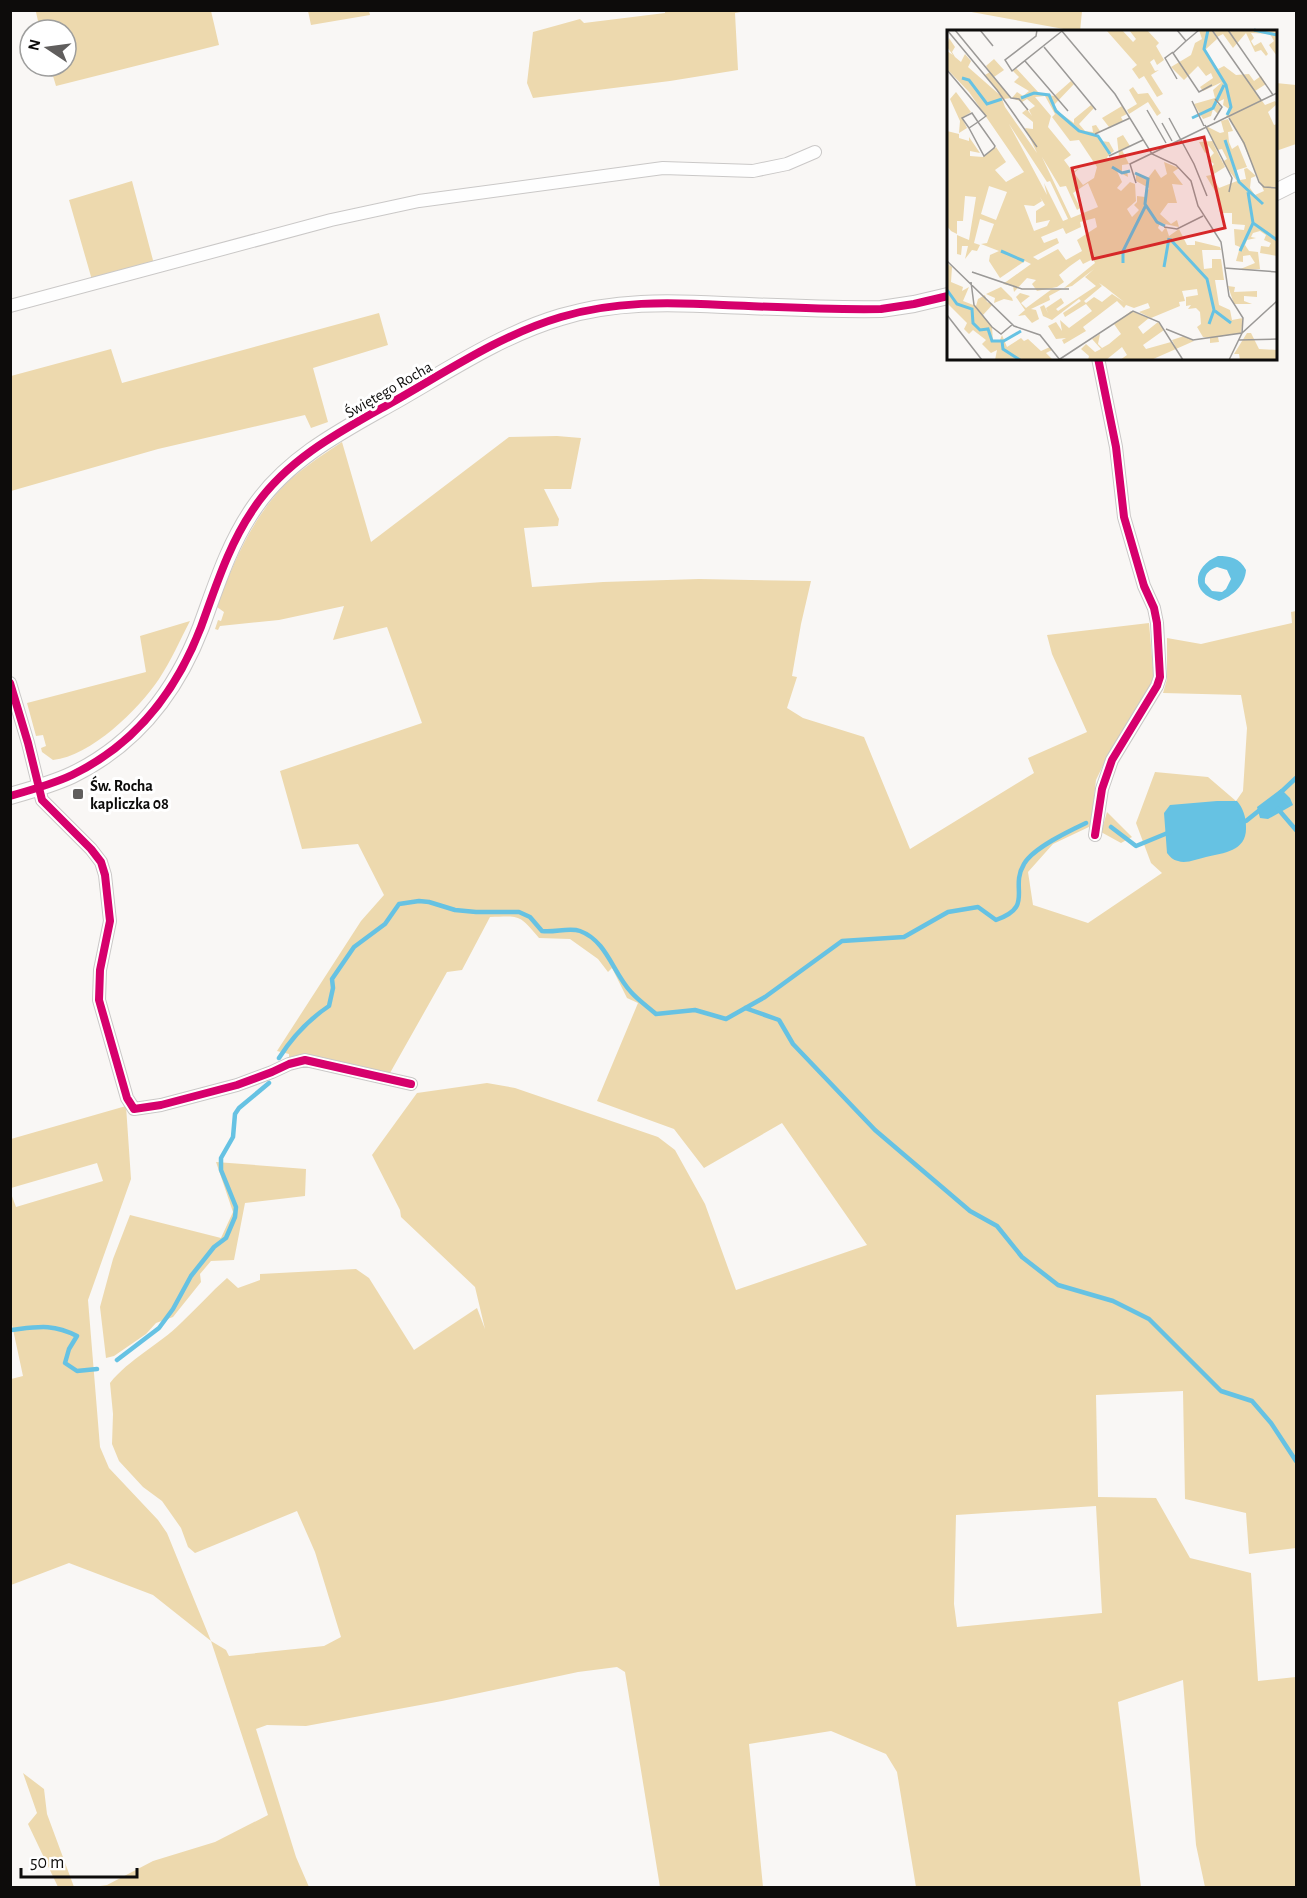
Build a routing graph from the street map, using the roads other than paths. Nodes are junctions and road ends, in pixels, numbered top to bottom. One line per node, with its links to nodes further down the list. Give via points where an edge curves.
1 (815, 152): 5 (street, via 787,164 753,171 663,168 419,201 331,220)
2 (1296, 182): 3 (street)
3 (1277, 191)
4 (947, 296): 8 (street, Świętego Rocha, via 881,309 848,310 614,305 540,323 478,353 314,449 270,488 241,528 190,654 153,714 95,763)
5 (10, 306)
6 (1098, 360): 10 (street, via 1116,447 1124,517 1157,623 1160,677 1112,760 1102,789)
7 (10, 683): 8 (street)
8 (38, 788): 9 (street, Świętego Rocha); 11 (street, via 50,811 91,849 103,868 110,921 100,970 99,1000 127,1098 134,1109 237,1085 305,1060)
9 (10, 796)
10 (1095, 835)
11 (411, 1084)

